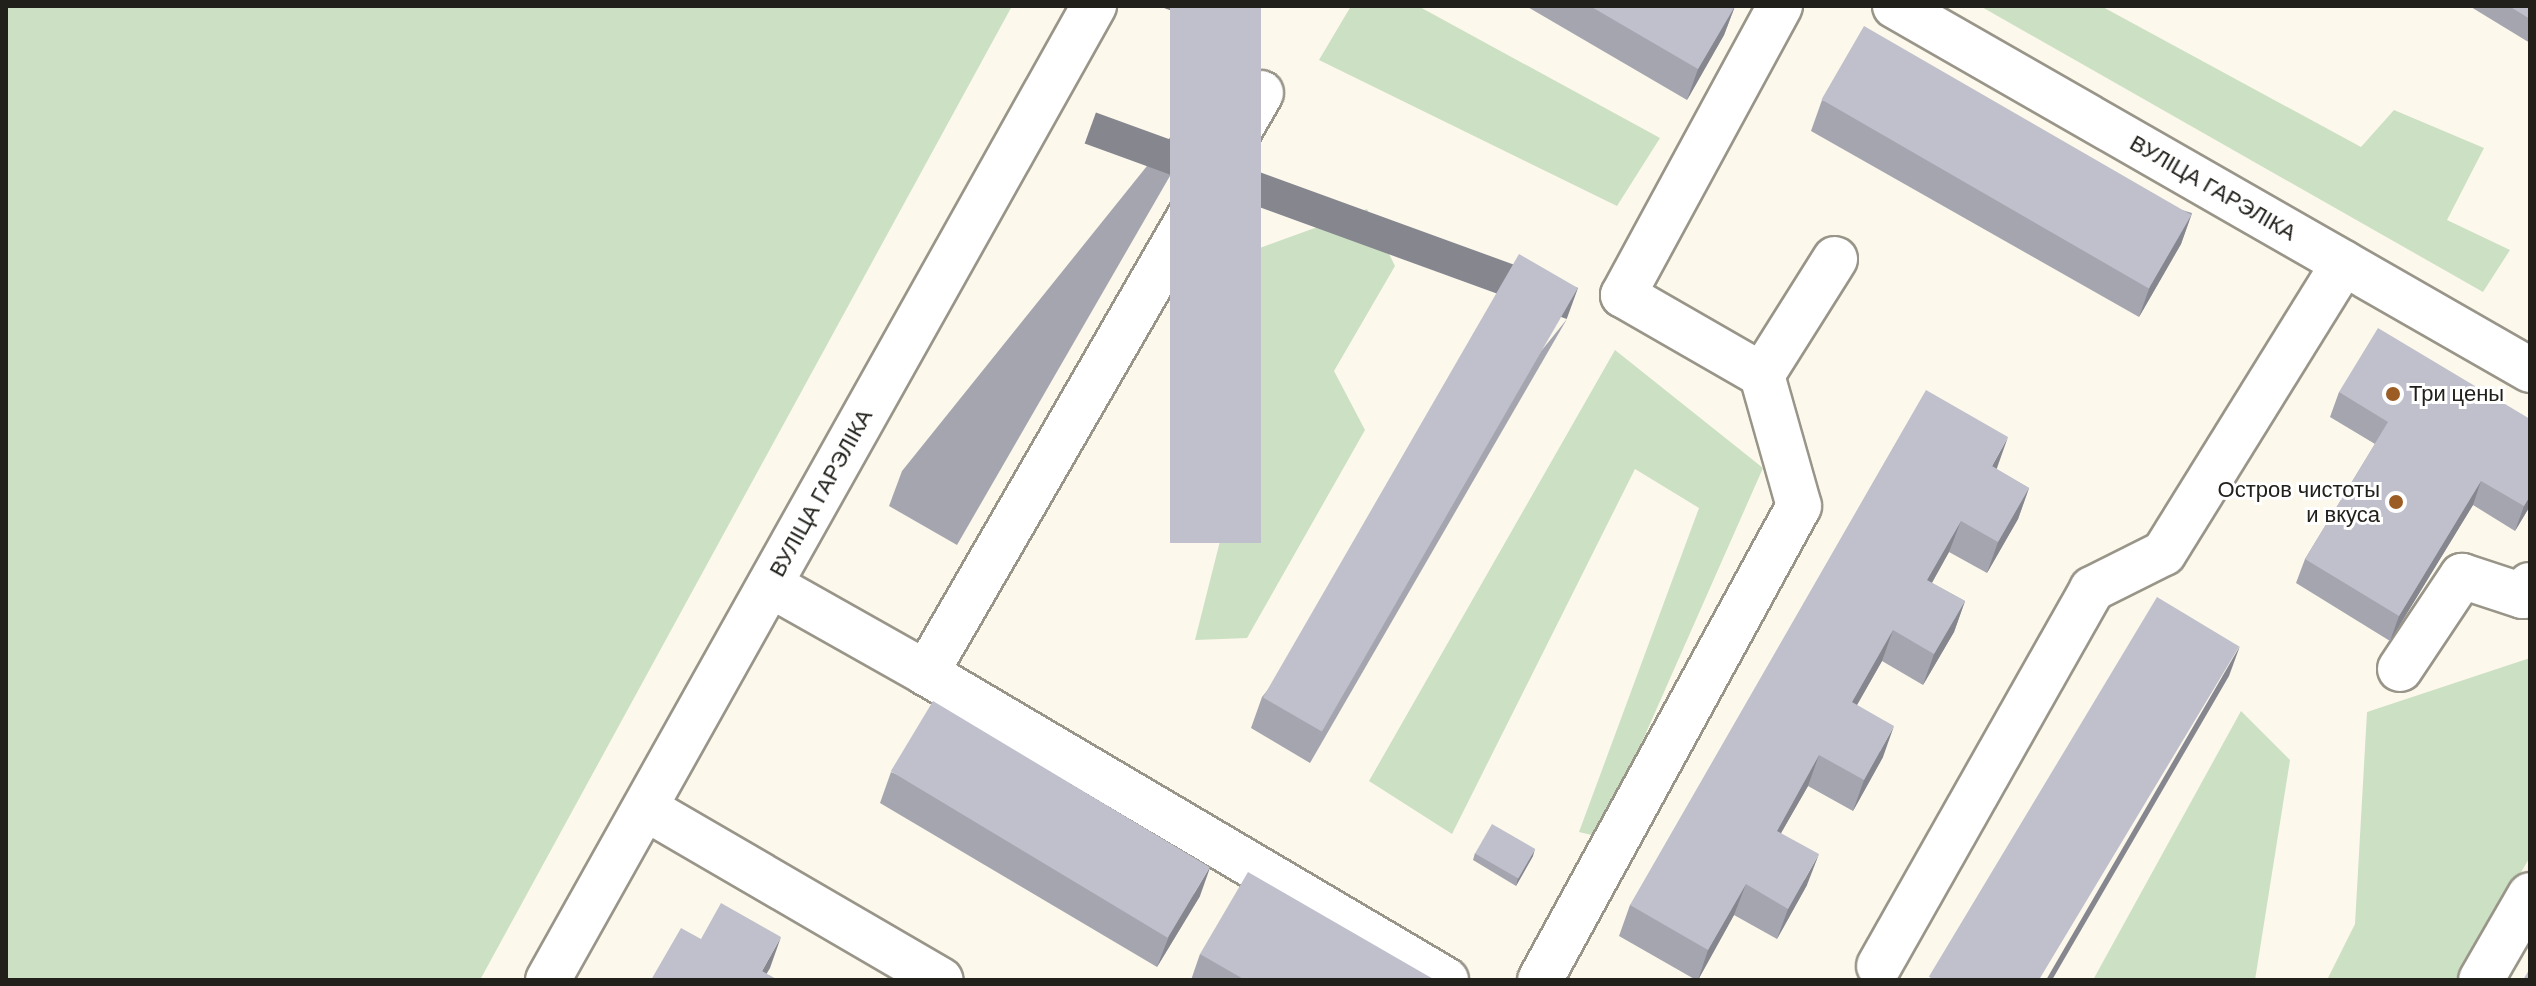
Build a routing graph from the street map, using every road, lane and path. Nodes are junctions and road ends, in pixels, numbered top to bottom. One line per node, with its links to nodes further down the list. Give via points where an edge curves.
1 (1094, 6): 9 (street, ВУЛІЦА ГАРЭЛІКА)
2 (1780, 6): 8 (street, via 1623,295)
3 (1895, 6): 6 (street, ВУЛІЦА ГАРЭЛІКА)
4 (1261, 93): 12 (street)
5 (1835, 259): 8 (street)
6 (2344, 263): 7 (street, ВУЛІЦА ГАРЭЛІКА); 15 (street, via 2164,553 2092,589)
7 (2528, 362)
8 (1762, 375): 19 (street, via 1799,506)
9 (770, 585): 12 (street); 13 (street, ВУЛІЦА ГАРЭЛІКА)
10 (2530, 585): 11 (street, via 2523,596 2462,576)
11 (2400, 669)
12 (926, 673): 18 (street)
13 (645, 808): 16 (street, ВУЛІЦА ГАРЭЛІКА); 17 (street)
14 (2530, 895): 20 (street)
15 (1879, 966)
16 (548, 980)
17 (941, 980)
18 (1446, 980)
19 (1540, 980)
20 (2481, 980)

